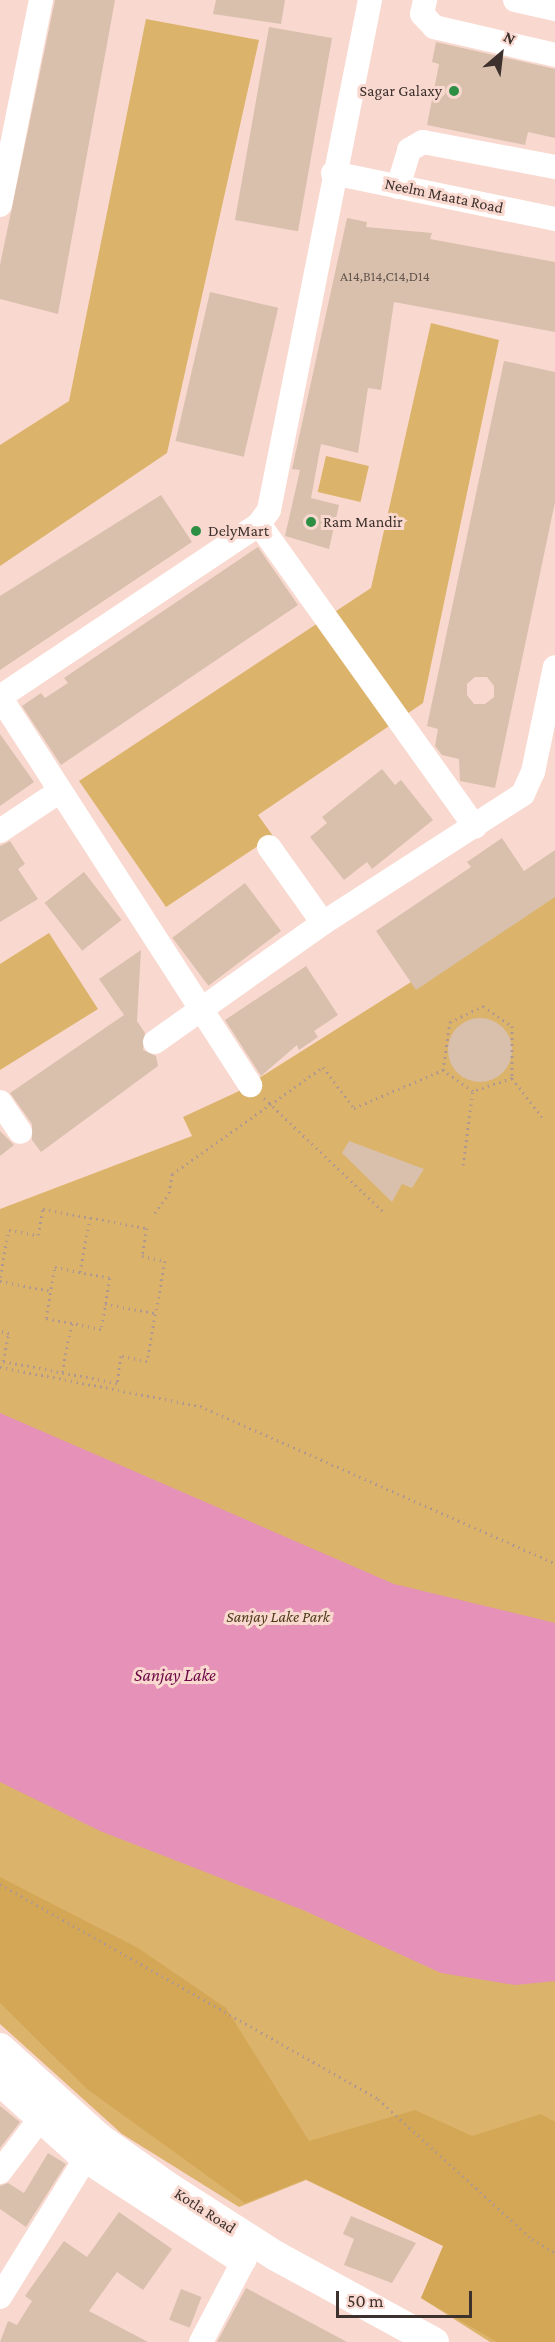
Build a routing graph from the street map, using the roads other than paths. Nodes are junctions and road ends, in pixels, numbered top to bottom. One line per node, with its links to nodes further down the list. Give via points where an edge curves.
1 (41, 0): 10 (street)
2 (370, 0): 8 (street)
3 (425, 0): 6 (street, via 422,14 434,27)
4 (515, 0): 5 (street)
5 (555, 9)
6 (555, 55)
7 (555, 167): 9 (street, via 423,142 409,150)
8 (333, 173): 9 (street, Neelm Maata Road); 12 (street, via 274,492)
9 (398, 187): 11 (street, Neelm Maata Road)
10 (0, 205)
11 (555, 219)
12 (258, 524): 14 (street); 16 (street)
13 (555, 668): 16 (street, via 533,772 523,794)
14 (3, 708): 15 (street)
15 (57, 793): 17 (street); 20 (street)
16 (475, 827): 19 (street)
17 (0, 831)
18 (269, 847): 19 (street)
19 (323, 923): 20 (street)
20 (202, 1009): 21 (street); 22 (street)
21 (155, 1042)
22 (250, 1084)
23 (0, 1102): 24 (street)
24 (20, 1132)
25 (0, 2048): 28 (main road, Kotla Road)
26 (0, 2081): 27 (main road, Kotla Road)
27 (40, 2119): 28 (main road, Kotla Road); 29 (street)
28 (92, 2148): 30 (main road, Kotla Road); 31 (street); 34 (main road, Kotla Road, via 276,2256)
29 (0, 2172)
30 (244, 2260): 32 (street); 33 (main road, Kotla Road)
31 (0, 2297)
32 (201, 2342)
33 (391, 2342)
34 (434, 2342)

